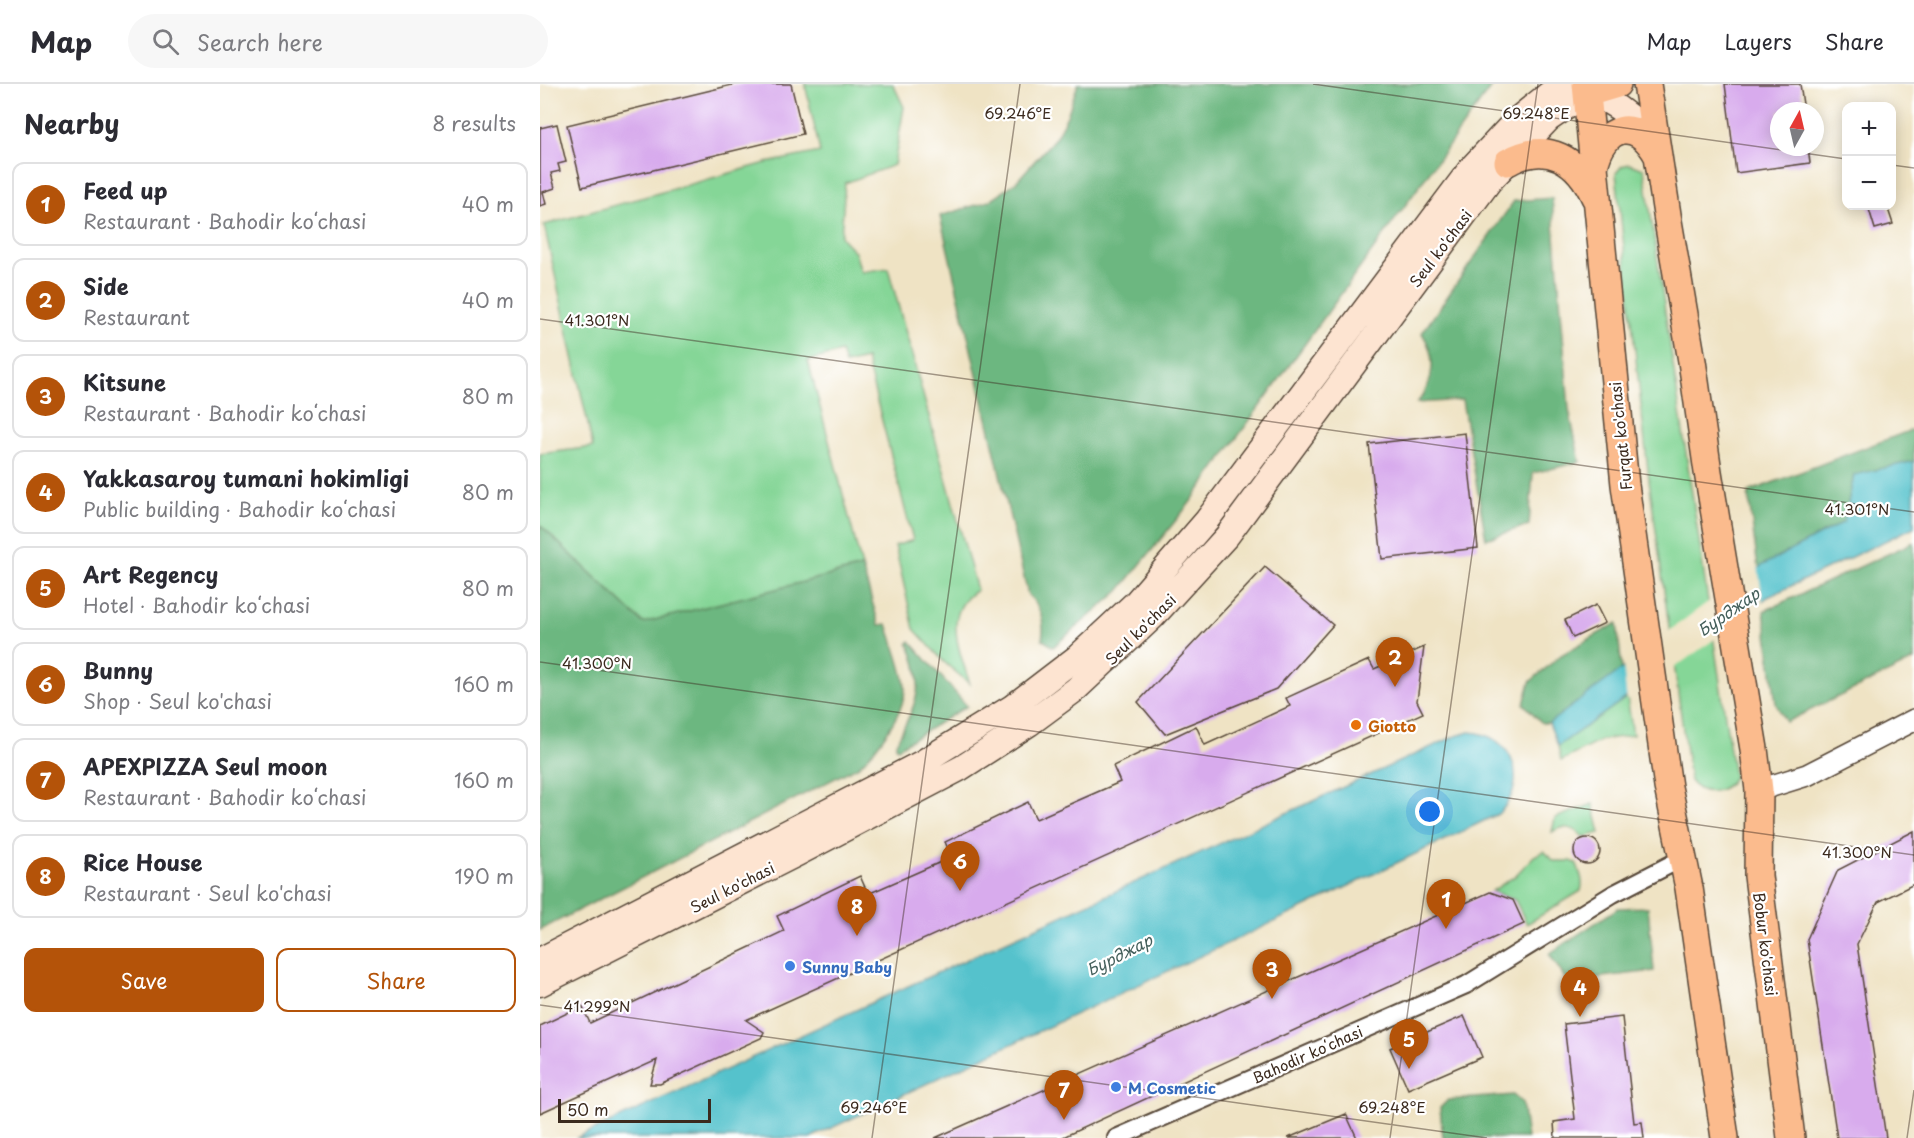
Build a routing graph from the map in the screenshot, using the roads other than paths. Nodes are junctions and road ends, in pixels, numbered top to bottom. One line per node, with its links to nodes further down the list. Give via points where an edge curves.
1 (1617, 84): 3 (main road, Seul ko'chasi)
2 (1647, 84): 5 (main road)
3 (1586, 88): 4 (main road, Seul ko'chasi); 5 (main road, via 1627,114 1644,131); 6 (main road, Seul ko'chasi); 7 (main road, Furqat ko'chasi)
4 (1554, 90): 12 (main road, Seul ko'chasi, via 1516,120 1471,168 1208,520 1135,603 1076,658 1012,707 921,763)
5 (1658, 156): 7 (main road, via 1646,138 1623,129 1607,138); 10 (main road, Bobur ko'chasi)
6 (1508, 162): 8 (main road, via 1530,152 1561,158 1582,175); 13 (main road, Seul ko'chasi, via 1489,182 1221,543 1153,618 1081,684 961,768)
7 (1594, 167): 8 (main road, Furqat ko'chasi)
8 (1598, 207): 11 (main road, Furqat ko'chasi, via 1625,485 1668,787)
9 (1914, 720): 10 (street, via 1807,775)
10 (1759, 790): 16 (main road, Bobur ko'chasi, via 1758,876)
11 (1683, 858): 14 (street, Bahodir koʻchasi, via 1613,894 1466,985); 15 (main road)
12 (540, 960)
13 (540, 984)
14 (1116, 1138)
15 (1725, 1138)
16 (1791, 1138)

